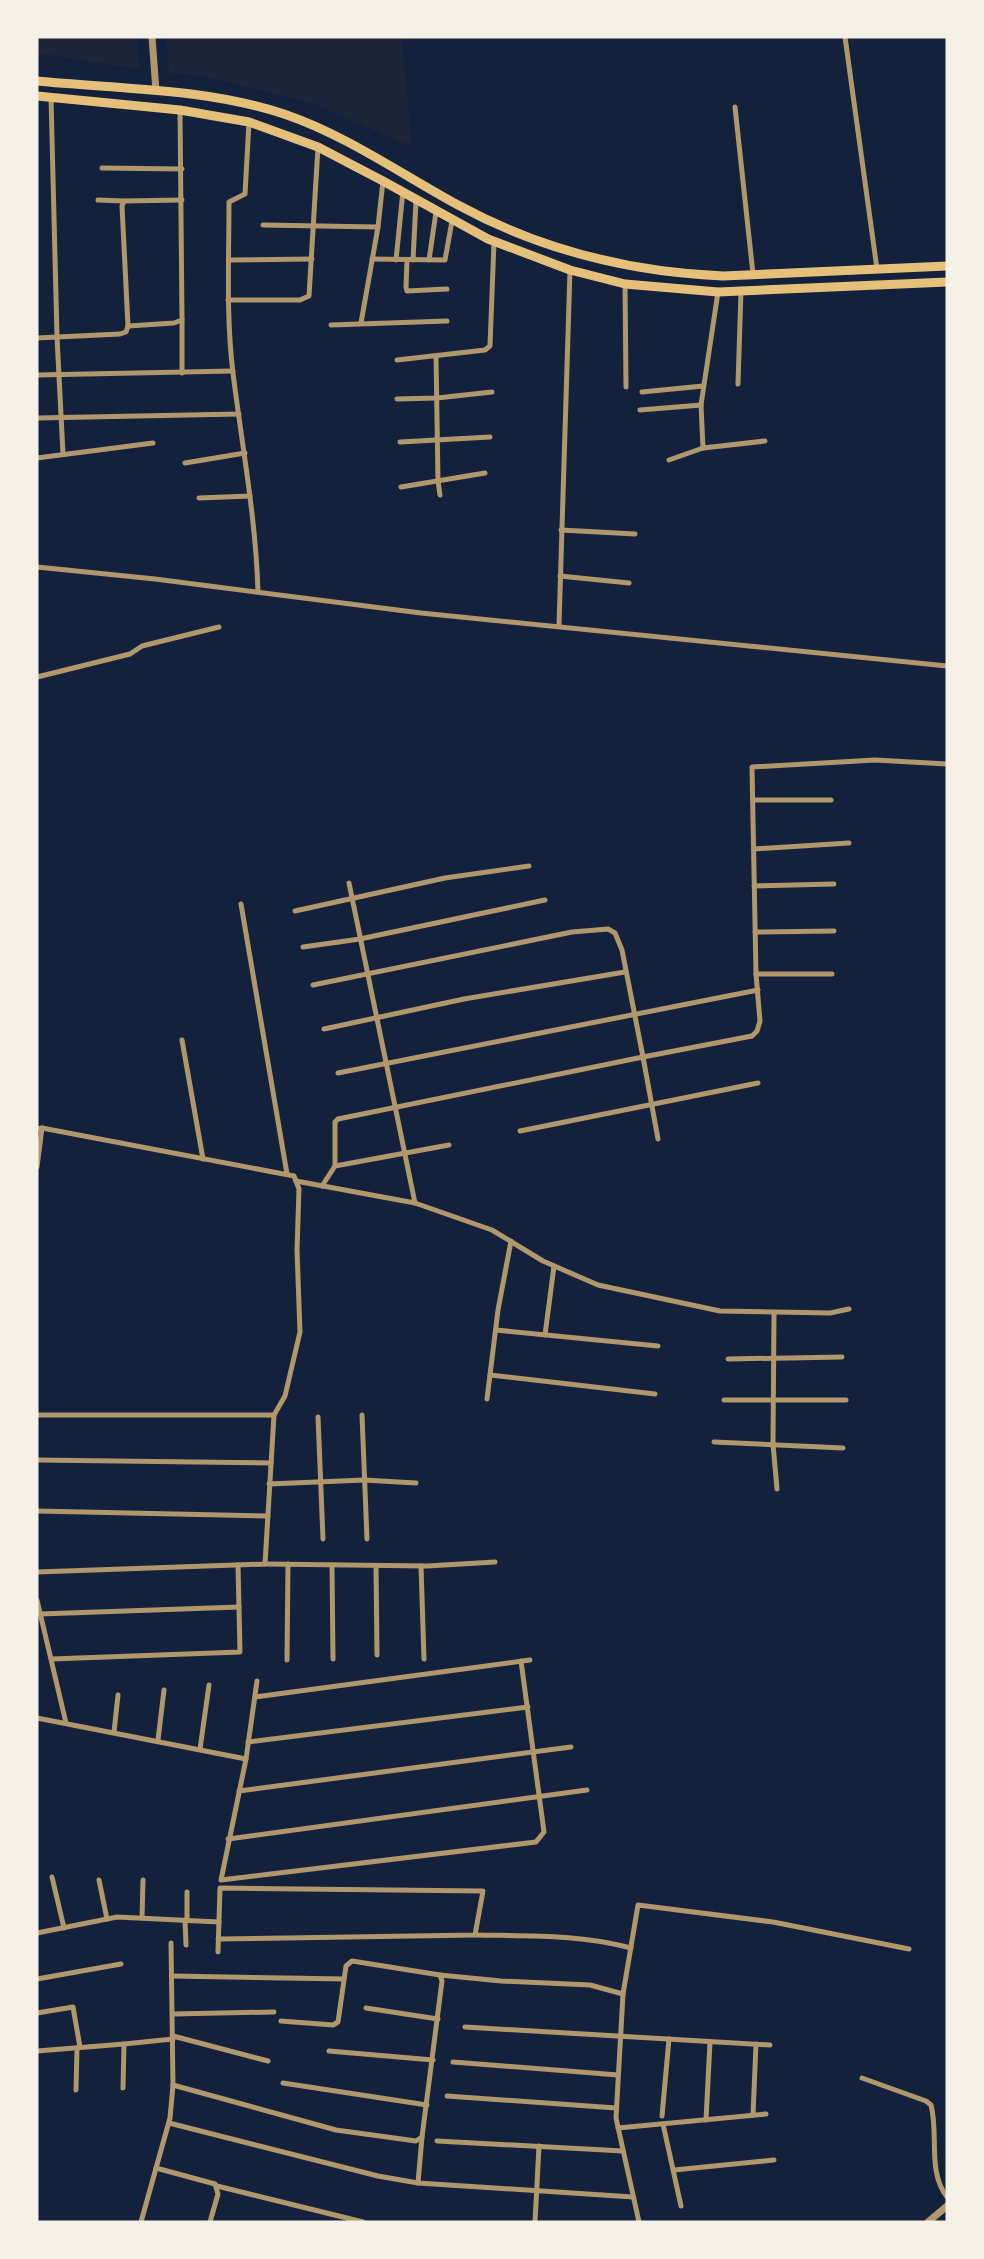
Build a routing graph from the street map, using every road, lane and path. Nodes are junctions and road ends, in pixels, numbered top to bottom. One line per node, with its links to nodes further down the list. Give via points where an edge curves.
1 (152, 37): 4 (street)
2 (845, 37): 34 (street)
3 (37, 81): 4 (highway)
4 (156, 91): 11 (highway, via 239,102 284,114)
5 (37, 96): 6 (highway)
6 (51, 97): 8 (highway); 48 (street)
7 (735, 107): 36 (street)
8 (180, 110): 9 (highway); 14 (street)
9 (249, 122): 10 (highway); 29 (street, via 245,194 229,202)
10 (318, 147): 12 (highway); 24 (street)
11 (358, 148): 12 (highway); 36 (highway, via 493,223 567,252 693,275)
12 (351, 164): 15 (highway)
13 (102, 168): 14 (street)
14 (182, 169): 18 (street)
15 (383, 181): 16 (highway); 25 (street)
16 (403, 191): 20 (highway); 30 (street)
17 (98, 200): 19 (street)
18 (182, 200): 19 (street); 43 (street)
19 (124, 201): 47 (street)
20 (416, 201): 21 (highway); 31 (street)
21 (436, 212): 22 (highway); 32 (street)
22 (452, 221): 26 (highway); 32 (street, via 445,260)
23 (262, 225): 24 (street)
24 (313, 225): 25 (street); 27 (street)
25 (377, 228): 28 (street)
26 (494, 242): 35 (highway); 50 (street, via 490,346)
27 (312, 259): 29 (street); 42 (street, via 309,296 305,298)
28 (372, 259): 30 (street); 45 (street)
29 (229, 260): 42 (street)
30 (396, 260): 31 (street)
31 (410, 260): 32 (street); 39 (street, via 407,291)
32 (429, 260)
33 (947, 267): 34 (highway)
34 (877, 269): 36 (highway)
35 (569, 270): 38 (highway); 85 (street)
36 (753, 274)
37 (947, 282): 40 (highway)
38 (625, 284): 41 (highway); 58 (street)
39 (447, 289)
40 (741, 291): 41 (highway); 56 (street)
41 (718, 292): 57 (street)
42 (228, 300): 52 (street)
43 (182, 320): 47 (street); 53 (street)
44 (447, 321): 45 (street)
45 (361, 323): 46 (street)
46 (331, 325)
47 (128, 326): 48 (street, via 120,334)
48 (57, 337): 49 (street); 54 (street)
49 (37, 338)
50 (436, 356): 51 (street); 61 (street)
51 (397, 359)
52 (233, 371): 53 (street); 65 (street)
53 (182, 373): 54 (street)
54 (59, 374): 55 (street); 66 (street)
55 (37, 375)
56 (738, 384)
57 (703, 386): 60 (street); 63 (street)
58 (626, 387)
59 (492, 392): 61 (street)
60 (642, 392)
61 (437, 398): 62 (street); 69 (street)
62 (397, 399)
63 (701, 405): 64 (street); 73 (street)
64 (640, 410)
65 (239, 414): 66 (street); 74 (street)
66 (61, 416): 67 (street); 75 (street)
67 (37, 418)
68 (490, 437): 69 (street)
69 (438, 441): 71 (street); 80 (street)
70 (765, 441): 73 (street)
71 (400, 442)
72 (153, 443): 75 (street)
73 (703, 448): 77 (street)
74 (245, 453): 78 (street); 83 (street)
75 (63, 454): 76 (street)
76 (37, 458)
77 (668, 460)
78 (185, 463)
79 (485, 473): 80 (street)
80 (438, 481): 81 (street); 82 (street)
81 (401, 487)
82 (440, 495)
83 (250, 496): 84 (street); 90 (street)
84 (199, 498)
85 (561, 530): 86 (street); 88 (street)
86 (635, 534)
87 (37, 567): 90 (street)
88 (560, 576): 89 (street); 91 (street)
89 (629, 583)
90 (258, 592): 91 (street)
91 (559, 625): 93 (street)
92 (219, 627): 94 (street)
93 (947, 666)
94 (37, 677)
95 (947, 764): 96 (street, via 875,760 752,767)
96 (753, 800): 97 (street); 99 (street)
97 (831, 800)
98 (849, 843): 99 (street)
99 (754, 849): 103 (street)
100 (529, 866): 104 (street, via 444,877)
101 (349, 883): 104 (street)
102 (834, 884): 103 (street)
103 (754, 886): 109 (street)
104 (352, 897): 107 (street); 110 (street)
105 (545, 901): 110 (street)
106 (241, 904): 136 (street)
107 (295, 911)
108 (834, 931): 109 (street)
109 (755, 932): 114 (street)
110 (360, 939): 111 (street); 113 (street)
111 (303, 947)
112 (625, 972): 113 (street, via 615,933 608,929 572,932); 118 (street); 119 (street)
113 (367, 974): 116 (street); 119 (street)
114 (756, 974): 115 (street); 117 (street)
115 (832, 974)
116 (313, 985)
117 (758, 990): 118 (street); 122 (street, via 760,1021 752,1036)
118 (633, 1014): 122 (street); 123 (street)
119 (376, 1018): 120 (street); 123 (street)
120 (324, 1029)
121 (182, 1040): 133 (street)
122 (643, 1057): 126 (street); 127 (street)
123 (386, 1065): 124 (street); 127 (street)
124 (338, 1073)
125 (758, 1083): 126 (street)
126 (652, 1104): 129 (street); 130 (street)
127 (395, 1108): 132 (street); 134 (street, via 338,1119)
128 (39, 1128): 133 (street); 135 (street)
129 (520, 1130)
130 (657, 1139)
131 (449, 1144): 132 (street)
132 (404, 1152): 134 (street); 139 (street)
133 (203, 1159): 136 (street)
134 (335, 1166): 138 (street)
135 (37, 1167)
136 (287, 1174): 137 (street)
137 (296, 1181): 138 (street); 157 (street, via 300,1332 285,1396)
138 (322, 1186): 139 (street)
139 (415, 1203): 140 (street)
140 (511, 1241): 141 (street); 144 (street)
141 (554, 1266): 143 (street, via 598,1284 720,1311); 145 (street)
142 (849, 1309): 143 (street)
143 (774, 1313): 148 (street)
144 (496, 1330): 145 (street); 150 (street)
145 (545, 1335): 146 (street)
146 (658, 1346)
147 (842, 1357): 148 (street)
148 (775, 1358): 149 (street); 152 (street)
149 (728, 1359)
150 (490, 1375): 151 (street); 153 (street)
151 (654, 1394)
152 (774, 1398): 154 (street); 155 (street); 161 (street)
153 (487, 1399)
154 (723, 1400)
155 (846, 1400)
156 (37, 1415): 157 (street)
157 (274, 1415): 164 (street)
158 (362, 1415): 165 (street)
159 (318, 1417): 166 (street)
160 (714, 1442): 161 (street)
161 (773, 1444): 162 (street); 169 (street)
162 (844, 1448)
163 (37, 1460): 164 (street)
164 (271, 1463): 168 (street)
165 (364, 1480): 166 (street); 167 (street); 173 (street)
166 (320, 1482): 168 (street); 172 (street)
167 (416, 1483)
168 (270, 1484): 171 (street)
169 (777, 1489)
170 (37, 1511): 171 (street)
171 (268, 1516): 175 (street)
172 (323, 1539)
173 (367, 1539)
174 (495, 1562): 180 (street)
175 (265, 1564): 176 (street); 177 (street)
176 (288, 1564): 178 (street); 189 (street)
177 (238, 1565): 181 (street); 183 (street)
178 (332, 1565): 179 (street); 187 (street)
179 (376, 1566): 180 (street); 185 (street)
180 (421, 1566): 188 (street)
181 (37, 1572)
182 (37, 1600): 184 (street)
183 (239, 1606): 184 (street); 186 (street, via 240,1652)
184 (40, 1614): 186 (street)
185 (377, 1655)
186 (52, 1659): 199 (street)
187 (333, 1659)
188 (424, 1659)
189 (287, 1660)
190 (530, 1660): 191 (street)
191 (522, 1661): 196 (street); 197 (street)
192 (257, 1681): 196 (street)
193 (209, 1685): 204 (street)
194 (164, 1690): 201 (street)
195 (118, 1695): 200 (street)
196 (255, 1697): 202 (street)
197 (528, 1707): 202 (street); 205 (street)
198 (37, 1718): 199 (street)
199 (66, 1723): 200 (street)
200 (114, 1732): 201 (street)
201 (158, 1740): 204 (street)
202 (248, 1742): 206 (street)
203 (571, 1747): 205 (street)
204 (200, 1749): 206 (street)
205 (533, 1751): 208 (street); 209 (street)
206 (246, 1759): 208 (street)
207 (587, 1790): 209 (street)
208 (239, 1791): 210 (street)
209 (539, 1796): 210 (street); 210 (street, via 544,1832 536,1842 221,1880)
210 (228, 1839)
211 (52, 1877): 219 (street)
212 (99, 1880): 215 (street)
213 (143, 1880): 216 (street)
214 (187, 1892): 217 (street)
215 (107, 1919): 216 (street); 219 (street)
216 (142, 1919): 217 (street)
217 (186, 1920): 218 (street); 224 (street)
218 (219, 1922): 221 (street, via 220,1888 483,1891); 222 (street)
219 (64, 1928): 220 (street)
220 (37, 1933)
221 (475, 1935): 222 (street); 225 (street, via 565,1937)
222 (218, 1939): 227 (street)
223 (171, 1943): 230 (street)
224 (186, 1945)
225 (631, 1948): 226 (street, via 640,1904 773,1922); 233 (street)
226 (909, 1949)
227 (218, 1952)
228 (121, 1964): 231 (street)
229 (440, 1975): 232 (street, via 355,1961 347,1964); 233 (street, via 590,1985); 238 (street)
230 (172, 1976): 232 (street); 237 (street)
231 (37, 1979)
232 (344, 1979): 239 (street, via 336,2024)
233 (623, 1994): 241 (street)
234 (366, 2008): 238 (street)
235 (274, 2012): 237 (street)
236 (37, 2013): 248 (street, via 74,2007)
237 (173, 2014): 242 (street)
238 (438, 2019): 251 (street)
239 (281, 2021)
240 (465, 2027): 241 (street)
241 (620, 2036): 243 (street); 254 (street)
242 (173, 2038): 245 (street); 252 (street); 257 (street)
243 (668, 2039): 244 (street); 265 (street)
244 (710, 2042): 246 (street); 266 (street)
245 (124, 2044): 248 (street); 258 (street)
246 (757, 2044): 247 (street); 264 (street)
247 (770, 2045)
248 (78, 2048): 249 (street); 259 (street)
249 (37, 2051)
250 (329, 2051): 251 (street)
251 (433, 2060): 261 (street)
252 (268, 2061)
253 (453, 2062): 254 (street)
254 (618, 2075): 262 (street)
255 (862, 2078): 281 (street, via 931,2105 936,2167)
256 (283, 2083): 261 (street)
257 (173, 2085): 267 (street); 270 (street, via 336,2130 416,2141)
258 (123, 2088)
259 (76, 2090)
260 (447, 2096): 262 (street)
261 (427, 2105): 270 (street)
262 (616, 2108): 269 (street)
263 (766, 2114): 264 (street)
264 (753, 2115): 266 (street)
265 (662, 2116)
266 (706, 2120): 268 (street)
267 (169, 2123): 275 (street); 277 (street)
268 (663, 2124): 269 (street); 276 (street)
269 (618, 2128): 273 (street)
270 (422, 2137): 277 (street)
271 (437, 2141): 272 (street)
272 (539, 2146): 273 (street); 279 (street)
273 (623, 2151): 280 (street)
274 (774, 2160): 276 (street)
275 (156, 2168): 278 (street); 285 (street)
276 (674, 2170): 282 (street)
277 (418, 2183): 279 (street)
278 (217, 2186): 286 (street); 287 (street)
279 (537, 2190): 280 (street); 288 (street)
280 (633, 2197): 284 (street)
281 (947, 2197)
282 (681, 2206)
283 (947, 2206): 290 (street)
284 (638, 2221): 289 (street)
285 (141, 2222)
286 (210, 2222)
287 (363, 2222)
288 (535, 2222)
289 (629, 2222)
290 (928, 2222)

